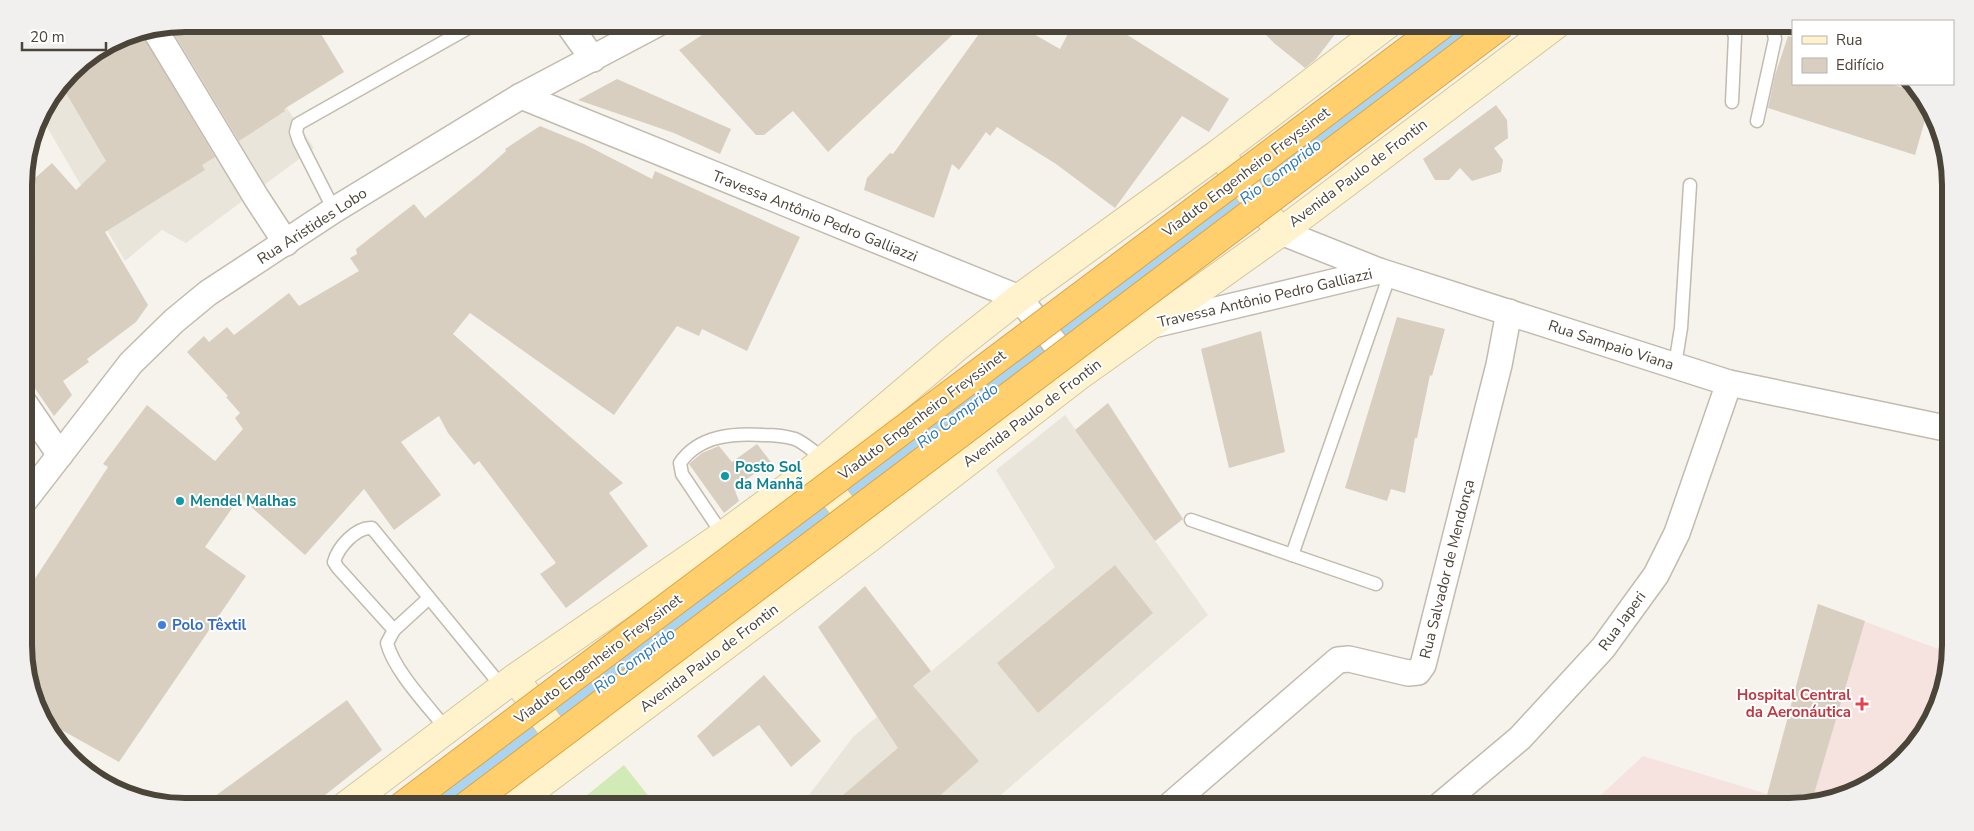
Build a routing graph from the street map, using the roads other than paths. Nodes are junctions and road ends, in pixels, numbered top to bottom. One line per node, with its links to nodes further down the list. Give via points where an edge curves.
1 (461, 32): 17 (lane, via 298,124 298,141)
2 (573, 32): 11 (street)
3 (642, 32): 11 (street, Rua Aristides Lobo)
4 (1378, 32): 15 (main road)
5 (1432, 32): 43 (highway, Viaduto Engenheiro Freyssinet, bridge)
6 (1491, 32): 44 (highway, bridge)
7 (1546, 32): 18 (main road, Avenida Paulo de Frontin)
8 (1733, 32): 13 (lane)
9 (1774, 32): 14 (lane, via 1775,39)
10 (158, 36): 19 (street)
11 (592, 59): 12 (street, Rua Aristides Lobo)
12 (521, 96): 17 (street, Rua Aristides Lobo); 21 (street, Travessa Antônio Pedro Galliazzi)
13 (1732, 102)
14 (1757, 121)
15 (1219, 153): 18 (main road, bridge); 21 (main road)
16 (1690, 185): 24 (lane, via 1682,328)
17 (334, 210): 19 (street, Rua Aristides Lobo)
18 (1281, 232): 20 (street, Rua Sampaio Viana); 23 (main road, Avenida Paulo de Frontin)
19 (286, 242): 29 (street, Rua Aristides Lobo, via 208,293 174,320 130,363)
20 (1385, 273): 22 (street, Rua Sampaio Viana); 23 (street, Travessa Antônio Pedro Galliazzi); 35 (lane)
21 (1019, 298): 25 (street, Travessa Antônio Pedro Galliazzi, bridge); 30 (main road)
22 (1509, 312): 24 (street, Rua Sampaio Viana); 46 (street, Rua Salvador de Mendonça, via 1499,365 1424,665 1418,672 1408,672 1349,659 1338,660)
23 (1150, 326): 25 (main road, Avenida Paulo de Frontin)
24 (1675, 365): 26 (street, Rua Sampaio Viana)
25 (1080, 375): 34 (main road, Avenida Paulo de Frontin)
26 (1729, 383): 28 (street, Rua Sampaio Viana); 47 (street, Rua Japeri, via 1677,533 1656,575 1603,648 1526,731)
27 (32, 415): 29 (street)
28 (1942, 427)
29 (60, 455): 31 (street, Rua Aristides Lobo)
30 (818, 464): 33 (main road); 33 (lane, via 796,440 751,434 724,435 709,440 684,457 680,463 682,474); 34 (main road, bridge)
31 (32, 491)
32 (1191, 520): 35 (lane)
33 (723, 535): 39 (main road)
34 (868, 539): 41 (main road, Avenida Paulo de Frontin)
35 (1292, 555): 36 (lane)
36 (1376, 584)
37 (429, 598): 38 (lane); 38 (lane, via 372,528 356,532 336,554 334,562); 39 (lane)
38 (394, 630): 40 (lane, via 388,643 390,653)
39 (509, 683): 40 (main road); 41 (main road, bridge)
40 (447, 730): 42 (main road)
41 (575, 759): 45 (main road, Avenida Paulo de Frontin)
42 (356, 798)
43 (413, 798)
44 (477, 798)
45 (522, 798)
46 (1178, 798)
47 (1448, 798)

